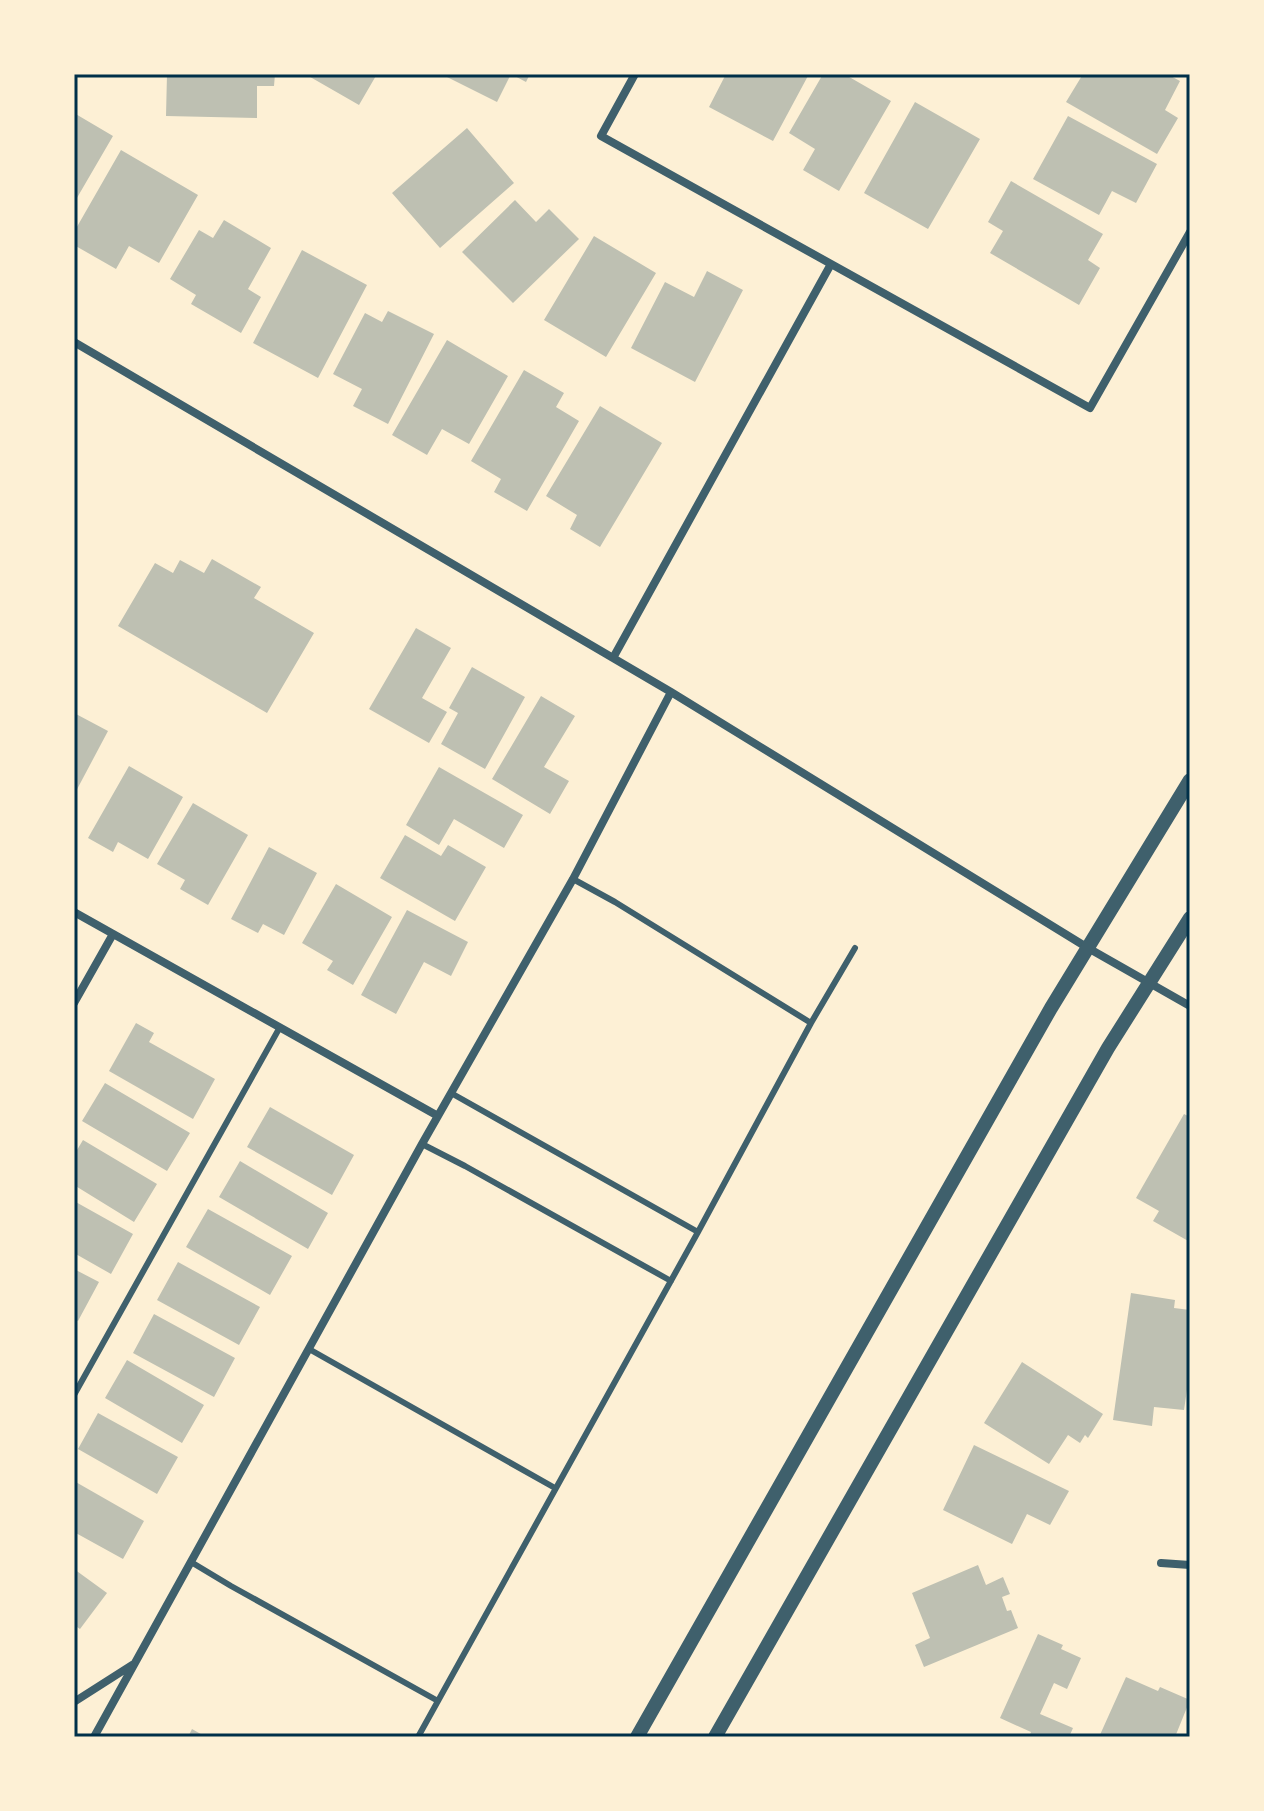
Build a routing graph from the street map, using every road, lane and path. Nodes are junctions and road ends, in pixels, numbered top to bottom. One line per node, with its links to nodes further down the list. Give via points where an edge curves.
1 (635, 74): 3 (street, via 601,136)
2 (1190, 232): 3 (street, via 1090,408)
3 (831, 264): 5 (street)
4 (74, 342): 5 (street)
5 (613, 658): 6 (street)
6 (671, 692): 8 (street); 13 (street)
7 (1190, 780): 13 (street)
8 (573, 879): 17 (lane); 19 (street)
9 (74, 912): 11 (street)
10 (1190, 918): 14 (street)
11 (113, 934): 15 (street); 18 (street)
12 (855, 948): 17 (lane)
13 (1088, 948): 14 (street); 35 (street)
14 (1149, 983): 16 (street); 36 (street)
15 (74, 1003)
16 (1190, 1006)
17 (811, 1023): 22 (lane)
18 (280, 1027): 20 (street); 25 (lane)
19 (451, 1093): 20 (street); 22 (lane)
20 (438, 1116): 21 (street)
21 (422, 1144): 23 (lane); 24 (street)
22 (698, 1232): 23 (lane)
23 (671, 1281): 26 (lane)
24 (309, 1349): 26 (lane); 27 (street)
25 (74, 1395)
26 (555, 1488): 31 (lane)
27 (191, 1562): 30 (street); 31 (lane)
28 (1161, 1563): 29 (street)
29 (1190, 1565)
30 (136, 1662): 32 (street); 33 (street)
31 (438, 1701): 34 (lane)
32 (74, 1702)
33 (94, 1737)
34 (418, 1737)
35 (637, 1737)
36 (715, 1737)

